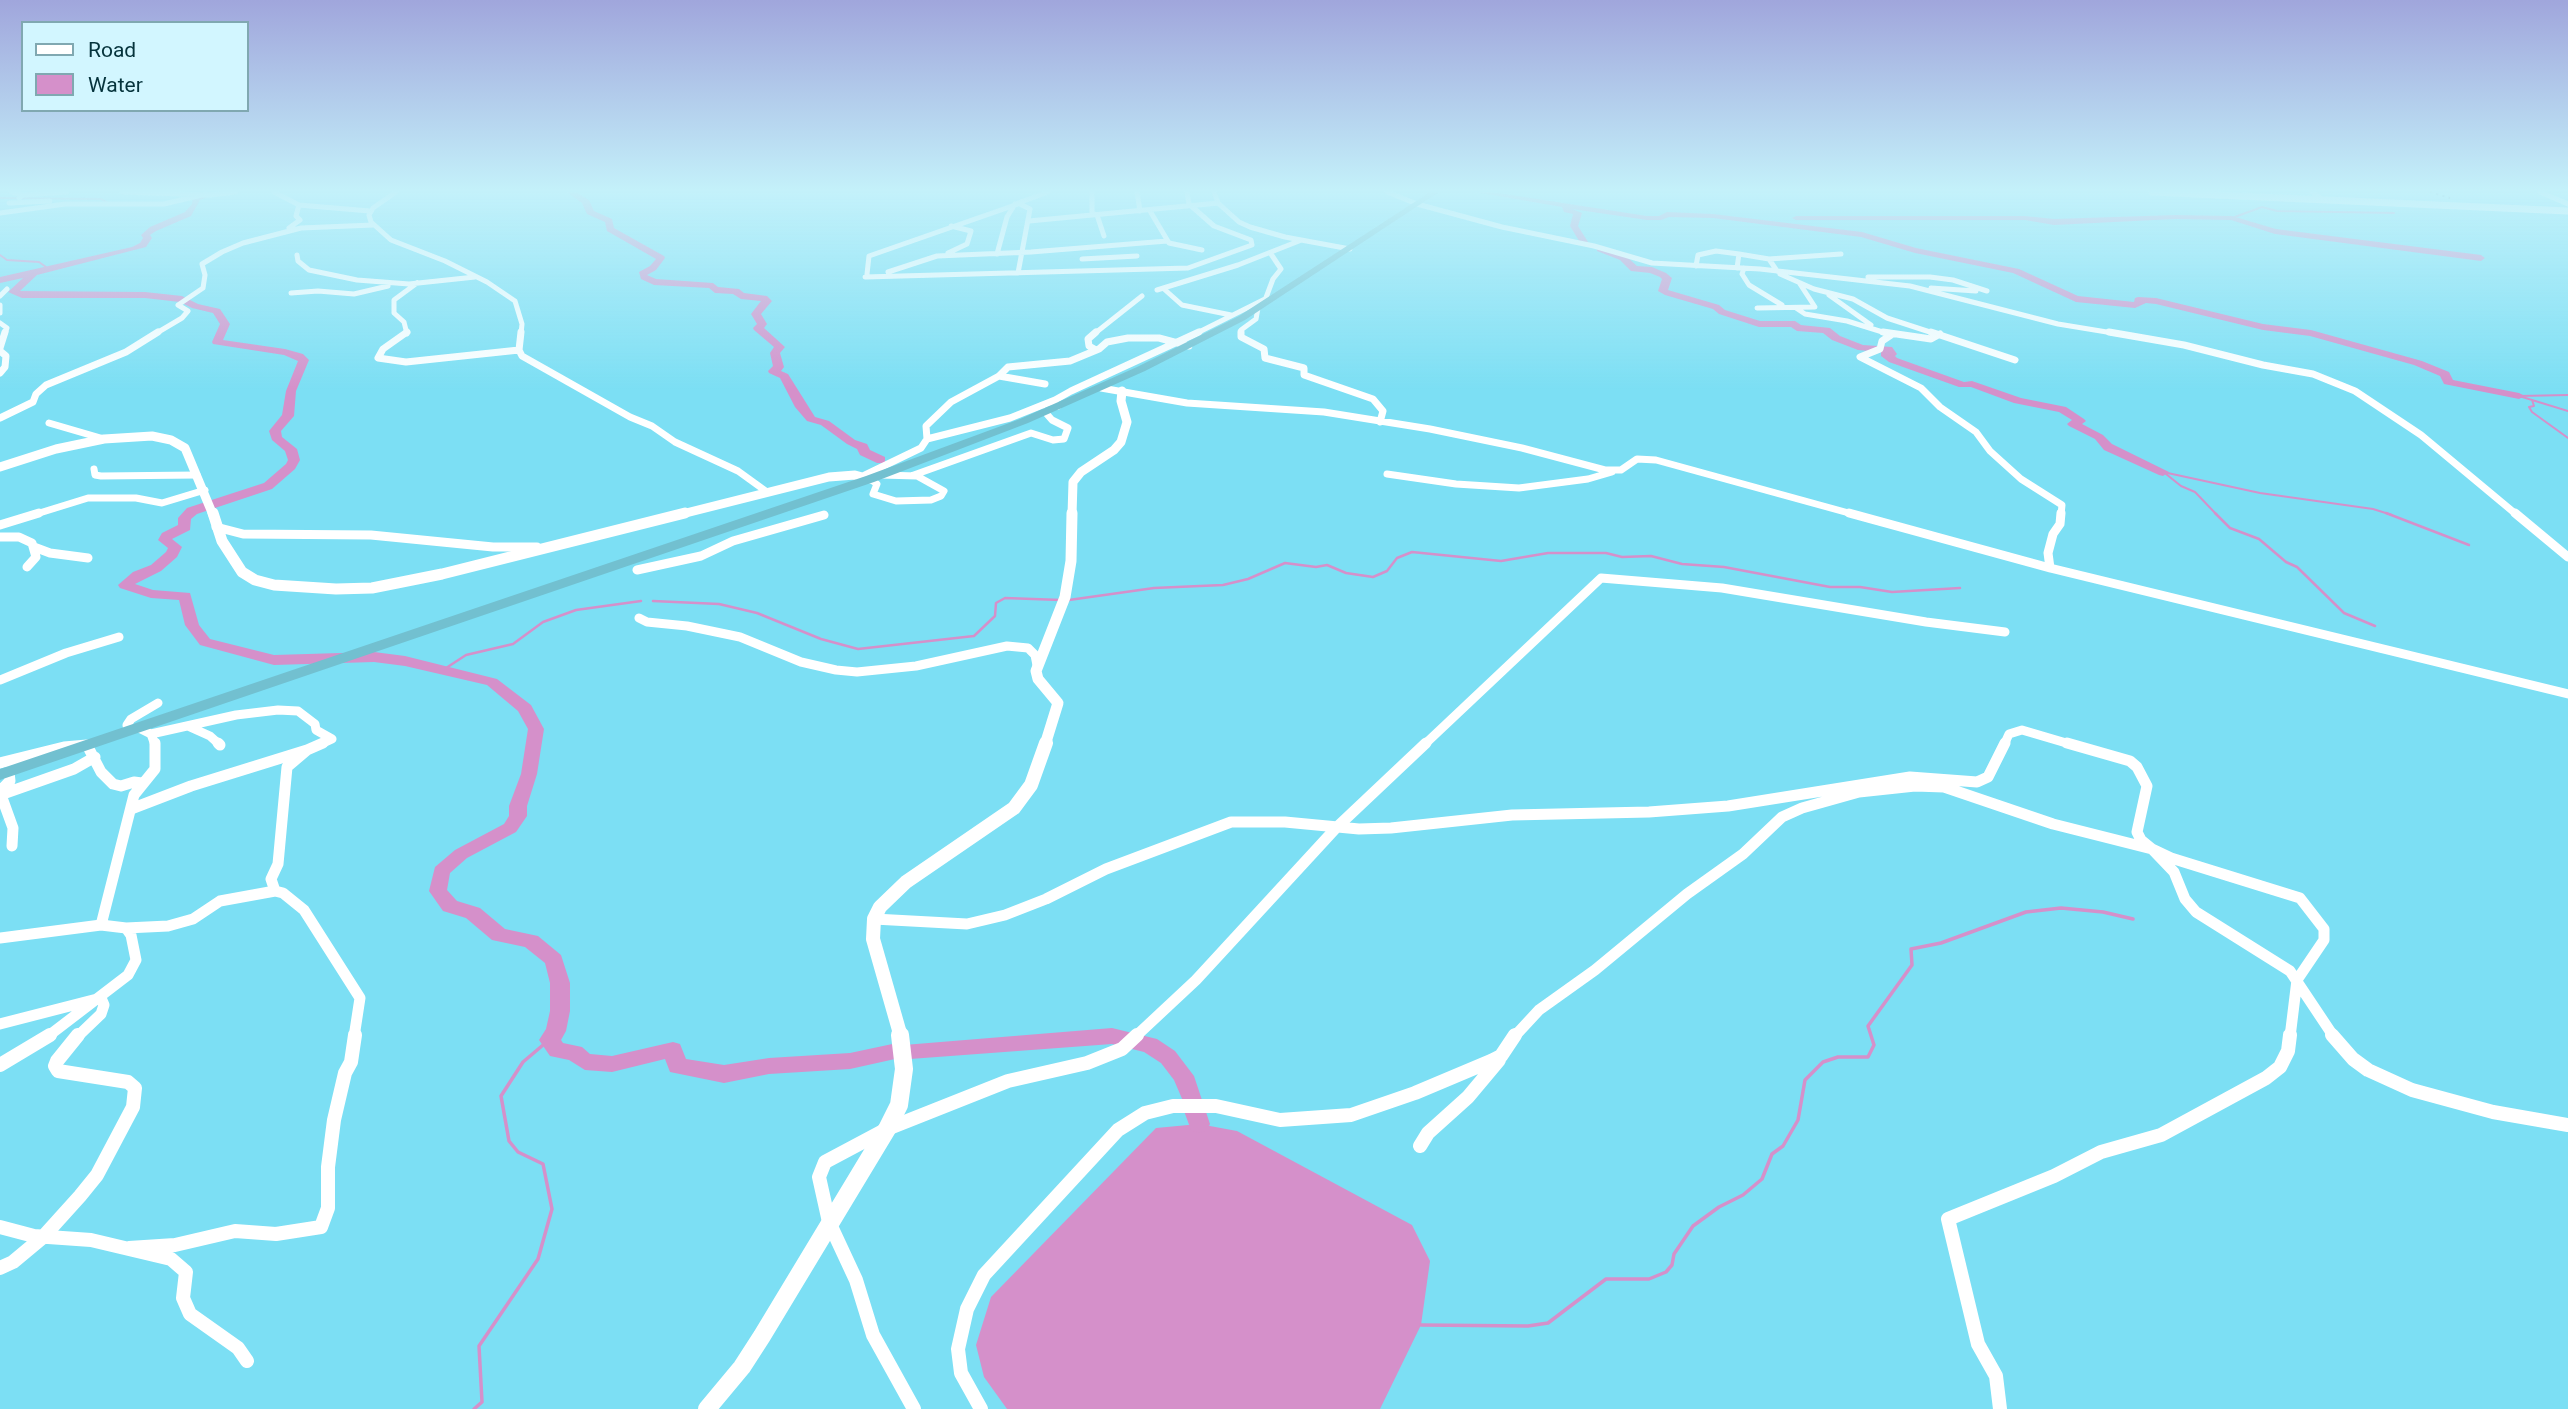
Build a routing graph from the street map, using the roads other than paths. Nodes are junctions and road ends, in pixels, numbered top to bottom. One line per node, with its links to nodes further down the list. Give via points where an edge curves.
1 (214, 258): 63 (street, via 202,264 203,288 178,306 188,312 127,352 51,382 33,402)
2 (297, 258): 30 (street, via 317,273)
3 (437, 258): 28 (street)
4 (868, 258): 27 (street)
5 (935, 258): 27 (street)
6 (1021, 258): 26 (street)
7 (1105, 258): 18 (street)
8 (1138, 258): 21 (street)
9 (1219, 258): 21 (street, via 1198,266)
10 (1259, 258): 45 (street, via 1161,289 1182,305)
11 (1274, 258): 39 (street, via 1281,269)
12 (1336, 258): 39 (highway)
13 (1633, 258): 20 (street)
14 (1698, 258): 20 (street)
15 (1740, 258): 22 (street)
16 (1762, 258): 19 (street)
17 (1787, 258): 19 (street)
18 (1082, 259): 23 (street)
19 (1769, 259): 25 (street)
20 (1696, 266): 22 (street)
21 (1142, 267): 23 (street)
22 (1741, 268): 24 (street); 41 (street, via 1759,294)
23 (1083, 270): 26 (street)
24 (1768, 270): 25 (street); 31 (street)
25 (1777, 271): 29 (street)
26 (1018, 273): 27 (street, via 865,277)
27 (867, 274)
28 (476, 277): 30 (street); 53 (street, via 495,286 518,307 523,324)
29 (1845, 280): 32 (street); 32 (street, via 1930,276 1987,291); 34 (street)
30 (413, 283): 36 (street, via 354,293); 53 (street, via 394,300 394,313 404,322 407,334 383,349 378,358 406,362)
31 (1800, 284): 34 (street); 43 (street, via 1816,305)
32 (1910, 286): 85 (street, via 2058,324 2184,345 2332,381 2421,435)
33 (8, 289): 37 (street)
34 (1814, 289): 35 (street)
35 (1822, 291): 47 (street); 48 (street)
36 (291, 293)
37 (0, 296)
38 (1142, 296): 54 (street, via 1088,339)
39 (1263, 303): 45 (highway); 64 (street, via 1258,317 1241,330 1241,337 1264,349 1265,358 1304,368 1304,375 1373,399 1383,411)
40 (0, 305): 44 (street)
41 (1786, 307): 42 (street); 43 (street)
42 (1757, 308)
43 (1796, 308): 47 (street, via 1815,317)
44 (0, 313)
45 (1236, 317): 50 (street); 51 (highway)
46 (0, 323): 52 (street, via 7,328)
47 (1873, 328): 49 (street)
48 (1940, 334): 49 (street, via 1931,339); 55 (street)
49 (1891, 335): 88 (street, via 1880,349 1860,357 1921,388 1976,432 2015,474 2062,505 2048,553)
50 (1175, 341): 51 (street); 54 (street, via 1128,338 1107,342); 61 (street)
51 (1189, 346): 59 (highway)
52 (0, 349): 56 (street, via 6,356)
53 (519, 350): 77 (street, via 522,356 675,442 738,471)
54 (1096, 350): 57 (street, via 1070,361 1016,364)
55 (2015, 360)
56 (0, 373)
57 (999, 376): 58 (street); 67 (street, via 951,402 926,426)
58 (1045, 384)
59 (1101, 388): 60 (street); 61 (highway)
60 (1122, 391): 64 (street, via 1187,403 1311,411); 93 (street, via 1127,422 1121,442 1073,482 1065,597)
61 (1057, 403): 62 (highway); 67 (street)
62 (1045, 412): 74 (highway); 75 (street, via 1068,428 1064,439 1031,433)
63 (0, 418)
64 (1380, 422): 68 (street, via 1511,445)
65 (49, 423): 66 (street)
66 (104, 439): 69 (street); 73 (street, via 152,436 171,440 185,449)
67 (927, 439): 74 (street, via 916,451)
68 (1576, 463): 71 (street); 76 (street, via 1573,474)
69 (0, 467)
70 (94, 470): 73 (street, via 96,475 120,477)
71 (1614, 471): 76 (street); 88 (street, via 1642,458 1668,462)
72 (1387, 474): 76 (street, via 1507,488)
73 (197, 475): 78 (street)
74 (872, 476): 75 (street); 75 (street, via 877,484 873,494 897,501 923,502 944,491); 77 (street, via 829,477); 98 (highway)
75 (911, 476)
76 (1552, 485)
77 (767, 492): 83 (street)
78 (206, 494): 80 (street, via 162,503 88,498); 81 (street)
79 (824, 515): 89 (street, via 733,541 701,556)
80 (0, 525)
81 (216, 527): 83 (street, via 243,534 371,535 493,547); 83 (street, via 247,577 312,588 388,585)
82 (0, 537): 84 (street, via 19,537)
83 (555, 546)
84 (34, 547): 86 (street); 87 (street, via 36,557)
85 (2568, 556)
86 (88, 558)
87 (27, 567)
88 (2050, 568): 95 (street)
89 (637, 570)
90 (639, 618): 93 (street, via 740,636 801,662 836,670 916,666 1007,646 1028,648)
91 (2005, 632): 112 (street, via 1722,588 1601,578)
92 (119, 637): 94 (street)
93 (1037, 665): 116 (street, via 1038,679 1058,703 1026,794 1014,808 890,895)
94 (0, 680)
95 (2568, 694)
96 (159, 703): 98 (street, via 128,722)
97 (189, 727): 98 (street); 99 (street); 100 (street, via 257,712 298,711 332,739)
98 (139, 731): 101 (highway); 105 (street, via 155,742 155,769)
99 (220, 745)
100 (307, 750): 110 (street); 115 (street, via 287,767 278,864 271,879)
101 (91, 751): 102 (highway); 105 (street, via 113,784); 107 (street, via 74,769)
102 (3, 770): 107 (street, via 10,781)
103 (1988, 777): 104 (street); 109 (street); 114 (street, via 2009,734 2022,730 2130,761 2147,786 2137,832)
104 (1965, 782): 106 (street); 108 (street, via 1910,777)
105 (142, 783): 110 (street)
106 (1944, 787): 109 (street); 111 (street, via 1859,792)
107 (0, 793): 113 (street, via 13,828)
108 (1806, 794): 111 (street); 112 (street, via 1671,811 1512,815 1391,828)
109 (1979, 799): 114 (street)
110 (131, 808): 117 (street)
111 (1782, 817): 123 (street, via 1743,854 1539,1010)
112 (1336, 828): 116 (street, via 1231,822 1117,865 1005,915 967,924); 126 (street, via 1196,980 1122,1049 1087,1063 1008,1081)
113 (12, 846)
114 (2152, 849): 120 (street, via 2174,872 2196,912 2276,960); 120 (street, via 2300,898 2324,929 2324,940)
115 (275, 891): 118 (street, via 220,901 183,923); 131 (street, via 304,910 361,1003 351,1062 334,1120 325,1222 315,1230 294,1233 235,1231 175,1245)
116 (874, 919): 126 (street, via 876,952 901,1038 904,1069 898,1105)
117 (101, 925): 118 (street); 119 (street)
118 (126, 928): 121 (street, via 133,942 134,969)
119 (0, 938)
120 (2297, 980): 125 (street, via 2339,1044 2387,1081 2493,1112); 137 (street, via 2288,1051 2280,1067 2266,1078 2161,1135 2101,1152 1948,1219 1978,1344 1996,1376)
121 (101, 998): 122 (street); 124 (street, via 36,1046); 130 (street, via 101,1014 55,1066 58,1071 128,1082 135,1088 136,1098 97,1175)
122 (0, 1024)
123 (1501, 1056): 127 (street); 136 (street, via 1351,1115 1280,1120 1216,1106 1173,1106 1145,1113 1118,1130 985,1275 967,1309 958,1349 961,1373)
124 (0, 1065)
125 (2568, 1125)
126 (887, 1129): 128 (street); 128 (street, via 825,1161 819,1177)
127 (1420, 1146)
128 (829, 1222): 134 (street, via 748,1357); 135 (street, via 856,1280 873,1335)
129 (0, 1227): 130 (street)
130 (43, 1237): 131 (street, via 71,1237); 132 (street)
131 (129, 1248): 133 (street, via 181,1265 186,1272 185,1308 216,1329)
132 (0, 1268)
133 (247, 1361)
134 (707, 1409)
135 (914, 1409)
136 (981, 1409)
137 (2000, 1409)

